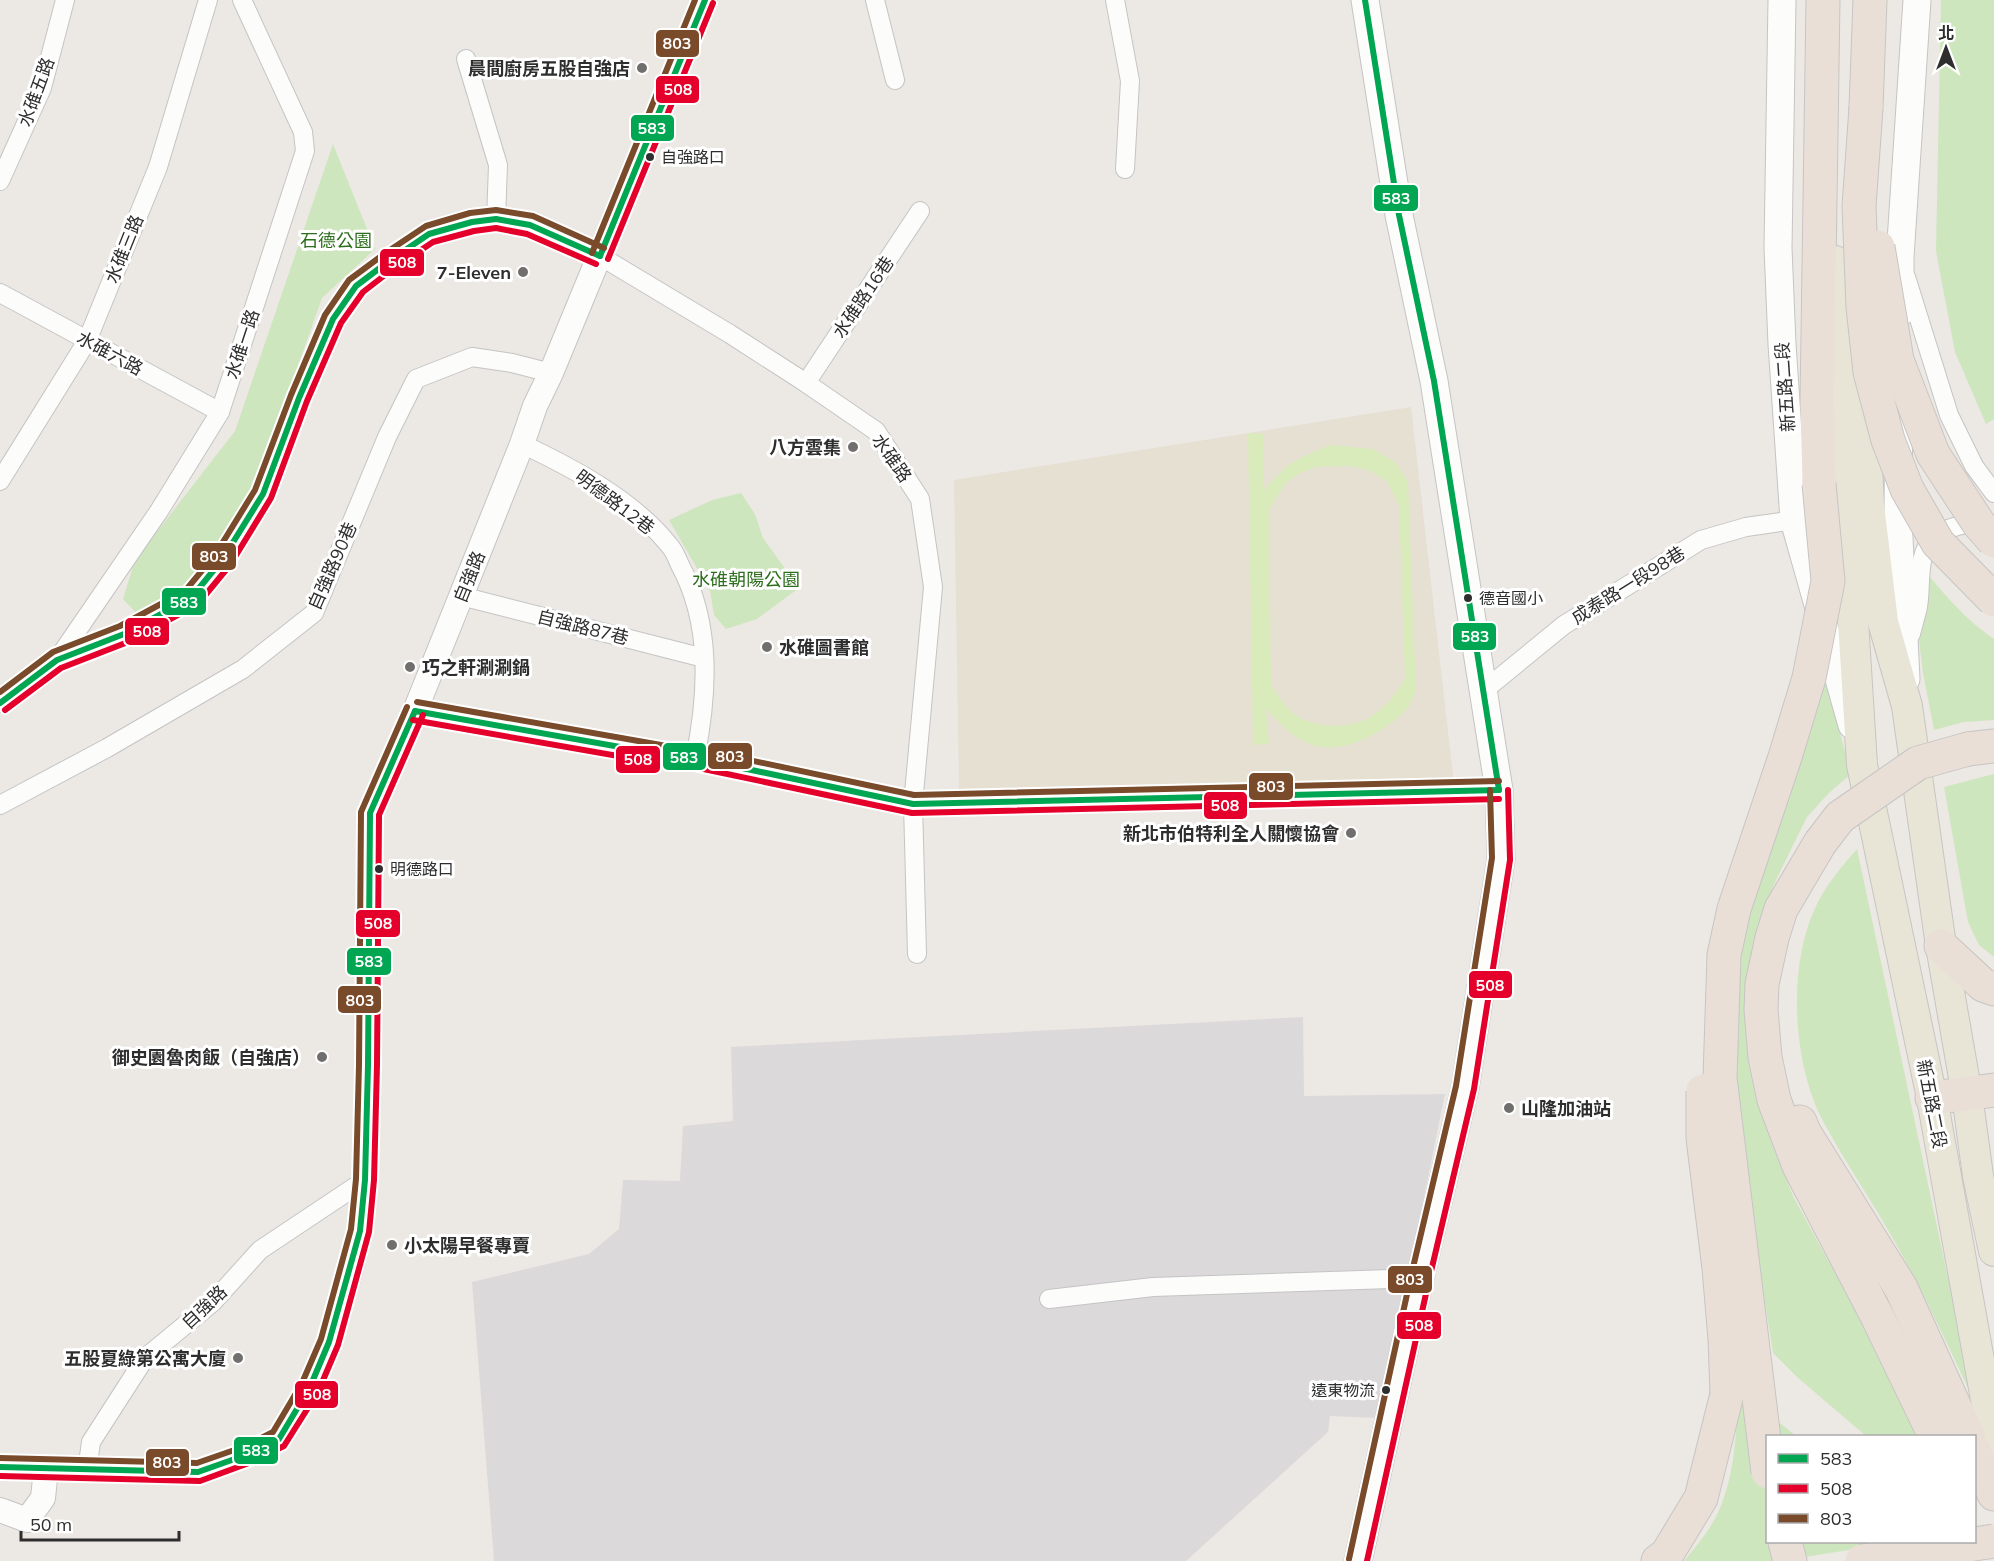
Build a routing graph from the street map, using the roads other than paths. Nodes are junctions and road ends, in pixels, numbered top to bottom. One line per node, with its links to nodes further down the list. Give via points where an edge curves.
1 (65, 0): 18 (street, 水碓五路, via 42,88)
2 (208, 0): 24 (street, 水碓三路, via 158,167)
3 (242, 0): 27 (street, 水碓一路, via 303,132 305,151)
4 (705, 0): 21 (street, 自強路)
5 (875, 0): 15 (street)
6 (1115, 0): 17 (street, via 1131,81)
7 (1365, 0): 40 (main road, via 1399,215 1434,381)
8 (1782, 0): 33 (main road, 新五路二段, via 1778,248)
9 (1823, 0): 30 (highway)
10 (1835, 0): 46 (main road, 新五路二段, via 1835,333)
11 (1861, 0): 42 (main road, 新五路二段, via 1860,333 1869,505 1883,622)
12 (1870, 0): 16 (highway)
13 (1917, 0): 22 (main road, 新五路二段)
14 (466, 59): 20 (street, via 498,165)
15 (895, 80)
16 (1866, 108): 34 (highway, bridge, via 1876,240 1897,360 1933,454); 36 (highway, bridge, via 1859,206 1870,372 1888,440 1907,489 1938,543)
17 (1125, 169)
18 (0, 181)
19 (920, 211): 26 (street, 水碓路16巷)
20 (496, 219): 21 (street, 水碓一路, via 530,225); 39 (street, 水碓一路, via 429,234 356,286 333,319 264,494 222,561 191,598 124,634)
21 (600, 256): 25 (street, 自強路); 26 (street, 水碓路)
22 (1900, 257): 31 (street, via 1948,415 1974,466); 37 (main road, 新五路二段, via 1898,518)
23 (0, 294): 24 (street, 水碓六路)
24 (87, 341): 27 (street, 水碓六路); 29 (street, 水碓三路)
25 (551, 373): 28 (street, 自強路); 49 (street, 自強路90巷, via 472,357 416,379 387,436 314,613 243,669)
26 (806, 383): 48 (street, 水碓路, via 876,431 920,499 933,587)
27 (220, 412): 39 (street, 水碓一路, via 159,511)
28 (522, 444): 35 (street, 自強路); 38 (street, 明德路12巷, via 608,492 670,545 689,581)
29 (0, 481)
30 (1819, 484): 65 (highway, bridge, via 1828,581 1820,624 1809,678 1734,909 1724,955 1720,1078); 75 (highway, bridge, via 1817,579 1804,650 1708,961 1703,1138 1719,1268 1727,1394 1701,1498)
31 (1994, 494)
32 (1994, 519): 37 (street, via 1962,524 1934,538 1924,553 1918,606)
33 (1794, 520): 40 (street, 成泰路一段98巷, via 1746,527 1701,540 1564,625); 46 (main road, 新五路二段)
34 (1994, 542)
35 (461, 596): 38 (street, 自強路87巷); 43 (street, 自強路)
36 (1994, 600)
37 (1905, 656): 42 (main road, 新五路二段)
38 (704, 658): 45 (street, 明德路12巷, via 704,703)
39 (57, 660): 41 (street, 水碓一路)
40 (1482, 692): 47 (main road)
41 (0, 703)
42 (1906, 706): 51 (main road, 新五路二段)
43 (414, 711): 45 (street); 56 (street, 自強路, via 370,813)
44 (1981, 747): 50 (highway, bridge, via 1918,763 1840,817 1781,909)
45 (695, 758): 48 (street)
46 (1862, 765): 55 (main road, 新五路二段)
47 (1499, 790): 48 (street); 59 (main road, via 1501,859 1465,1088)
48 (913, 804): 52 (street, 水碓路)
49 (0, 805)
50 (1772, 938): 61 (highway, via 1761,1010 1774,1101 1799,1166); 62 (highway, via 1786,1081 1804,1132 1901,1288)
51 (1941, 946): 53 (highway, via 1983,985); 54 (main road, 新五路二段)
52 (917, 954)
53 (1994, 989)
54 (1980, 1092): 55 (highway); 57 (main road, 新五路二段, via 1978,1176)
55 (1932, 1098): 63 (main road, 新五路二段)
56 (365, 1180): 68 (street, 自強路, via 260,1250 213,1302 145,1358 91,1442); 68 (street, 自強路, via 360,1231 329,1342 310,1387 279,1439 198,1472)
57 (1990, 1216): 58 (main road, 新五路二段)
58 (1994, 1251)
59 (1420, 1278): 60 (street, via 1153,1287); 74 (main road)
60 (1049, 1299)
61 (1934, 1435)
62 (1967, 1435)
63 (1994, 1444)
64 (1976, 1455): 69 (highway)
65 (1766, 1464)
66 (0, 1467): 67 (street, 自強路)
67 (46, 1469): 68 (street, 自強路); 70 (street, via 44,1498 27,1520)
68 (87, 1471)
69 (1994, 1494)
70 (0, 1510)
71 (1994, 1541): 77 (highway, bridge)
72 (1785, 1543): 76 (highway)
73 (1967, 1543): 78 (highway)
74 (1358, 1561)
75 (1658, 1561)
76 (1790, 1561)
77 (1862, 1561)
78 (1972, 1561)

